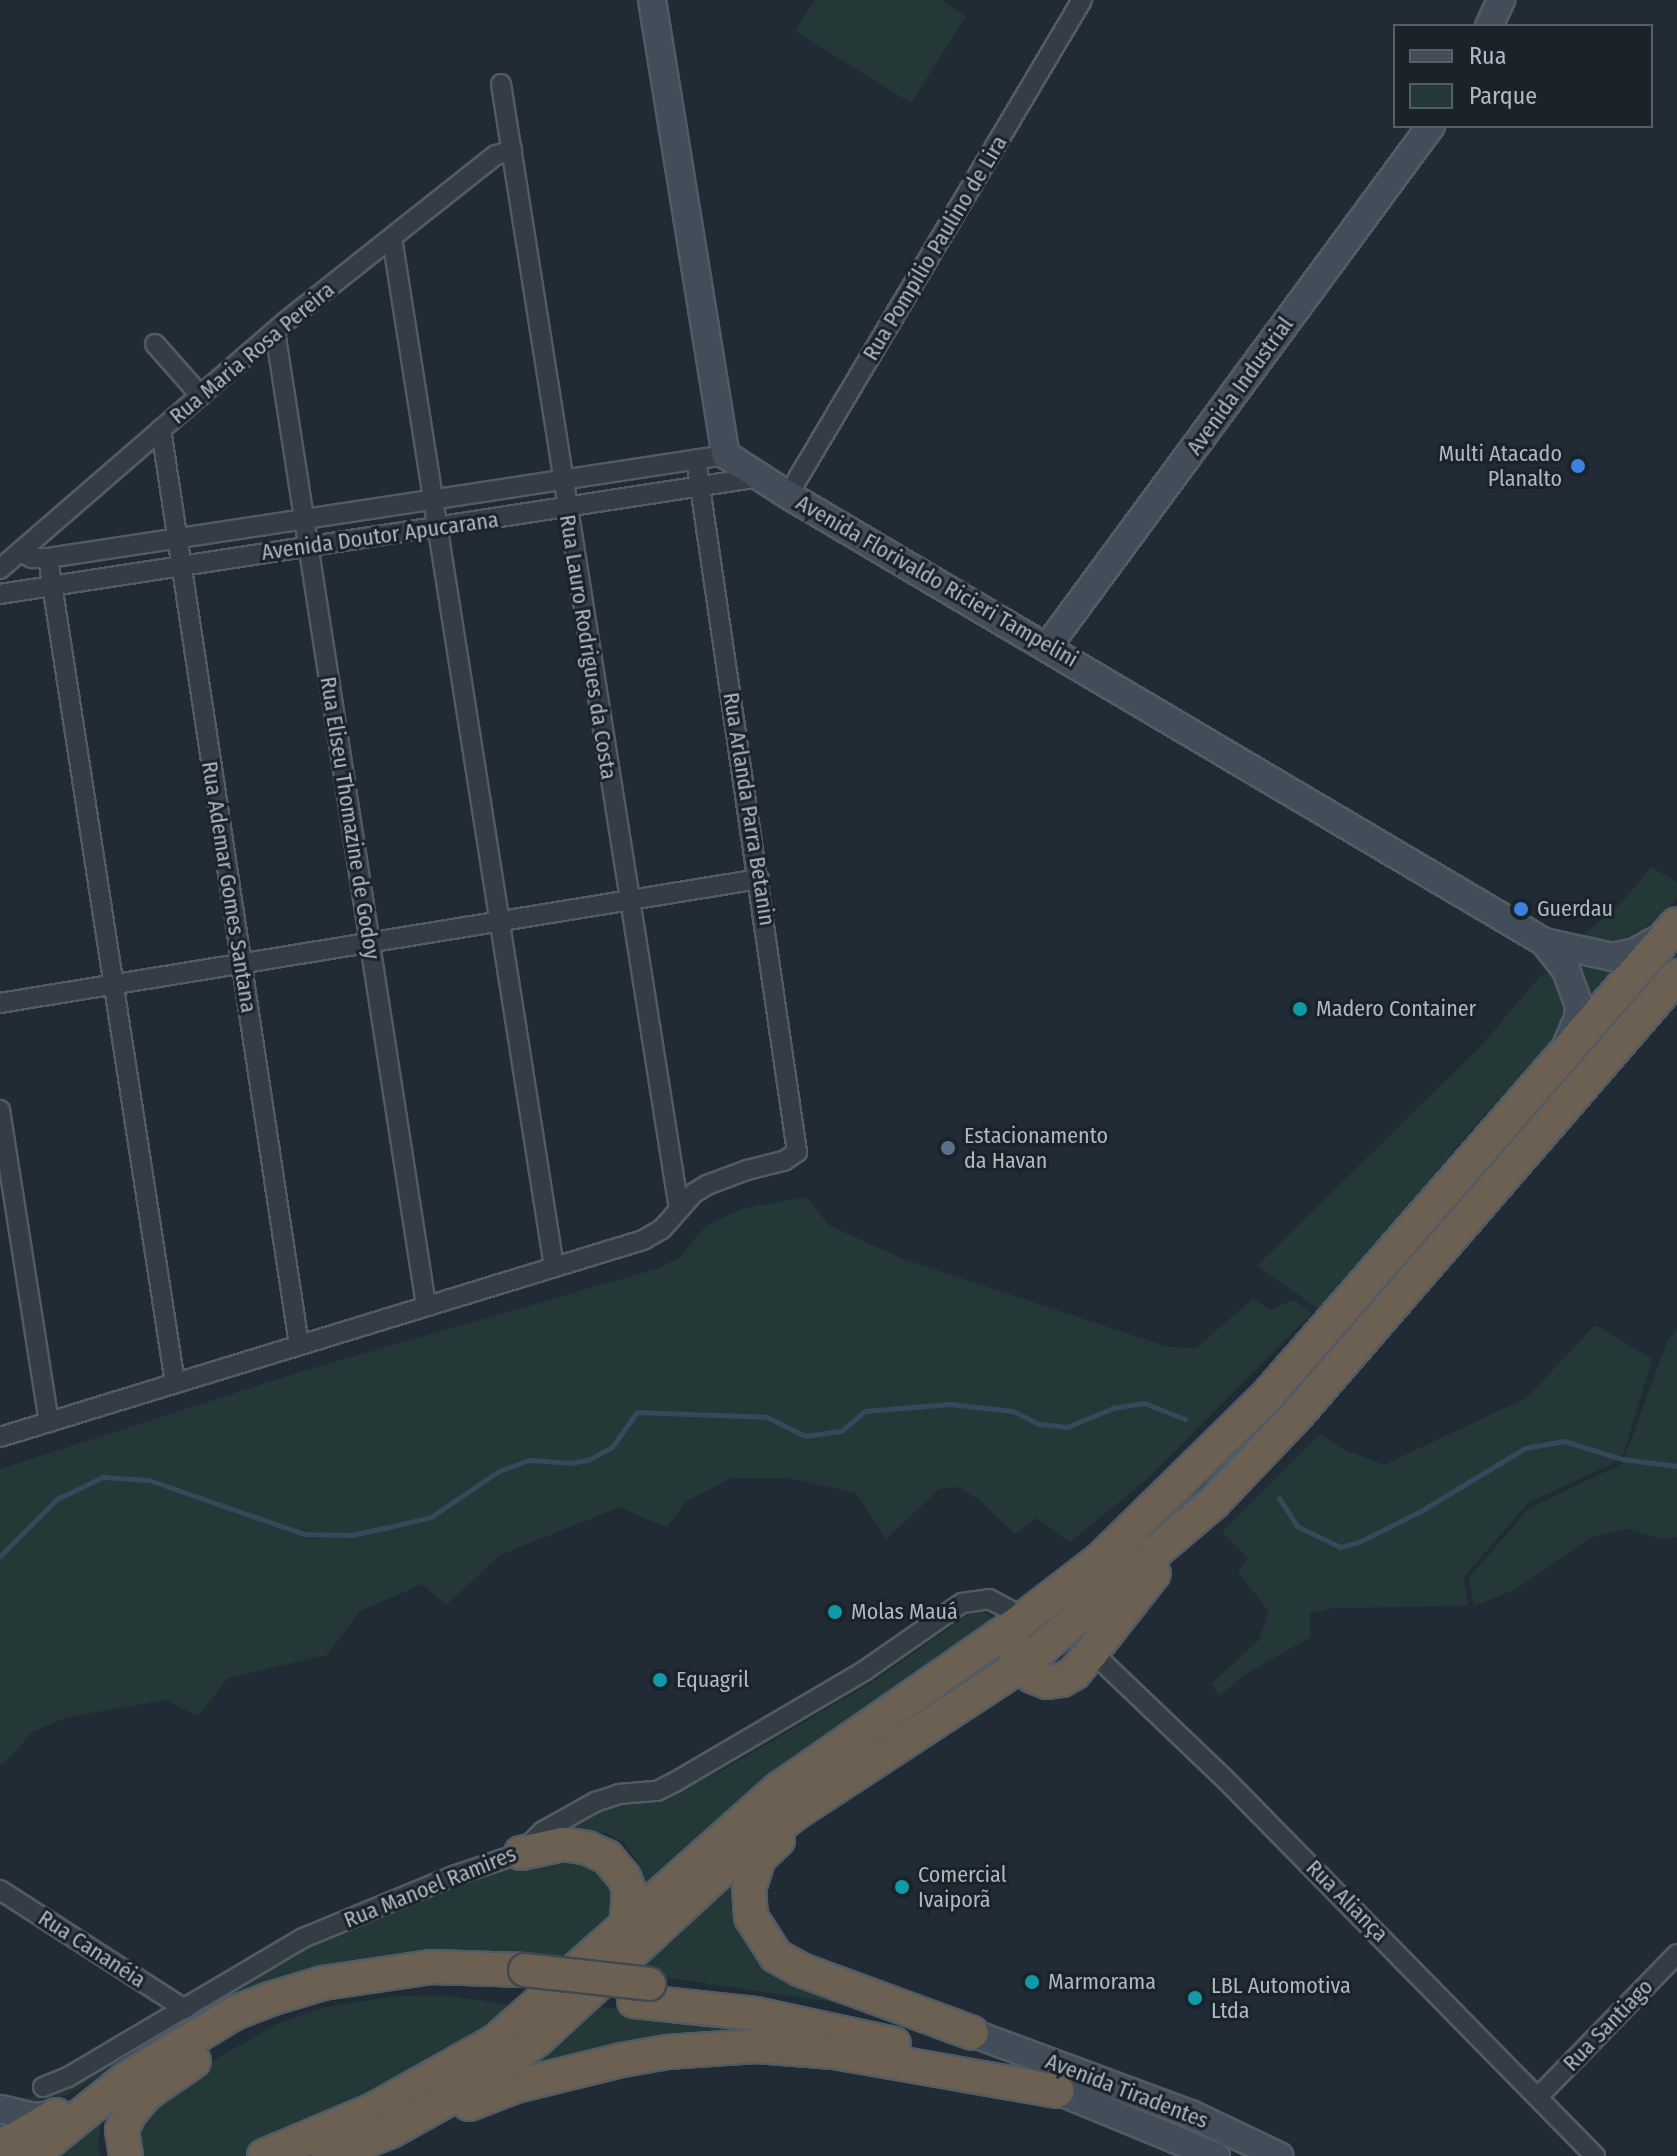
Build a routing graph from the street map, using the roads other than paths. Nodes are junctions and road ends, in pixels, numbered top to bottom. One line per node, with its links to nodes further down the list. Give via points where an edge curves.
1 (652, 0): 13 (street)
2 (1082, 0): 18 (street, Rua Pompílio Paulino de Lira)
3 (1501, 0): 4 (street)
4 (1490, 24)
5 (501, 84): 7 (street, Rua Lauro Rodrigues da Costa)
6 (1430, 128): 31 (street, Avenida Industrial)
7 (512, 150): 8 (street, Rua Maria Rosa Pereira, via 496,155); 16 (street, Rua Lauro Rodrigues da Costa)
8 (392, 238): 9 (street, Rua Maria Rosa Pereira); 19 (street)
9 (275, 331): 11 (street, Rua Maria Rosa Pereira); 21 (street, Rua Eliseu Thomazine de Godoy)
10 (155, 344): 11 (street)
11 (201, 396): 12 (street, Rua Maria Rosa Pereira)
12 (161, 429): 23 (street, Rua Ademar Gomes Santana); 25 (street, Rua Maria Rosa Pereira)
13 (726, 455): 14 (street, Avenida Doutor Apucarana); 15 (street, Avenida Florivaldo Ricieri Tampelini)
14 (696, 459): 16 (street, Avenida Doutor Apucarana); 17 (street, Rua Arlanda Parra Betanin)
15 (760, 477): 17 (street, Avenida Doutor Apucarana); 18 (street, Avenida Florivaldo Ricieri Tampelini)
16 (561, 479): 19 (street, Avenida Doutor Apucarana); 20 (street, Rua Lauro Rodrigues da Costa)
17 (700, 486): 20 (street, Avenida Doutor Apucarana); 32 (street, Rua Arlanda Parra Betanin)
18 (788, 495): 31 (street, Avenida Florivaldo Ricieri Tampelini)
19 (434, 498): 21 (street, Avenida Doutor Apucarana); 22 (street)
20 (566, 509): 22 (street, Avenida Doutor Apucarana); 33 (street, Rua Lauro Rodrigues da Costa)
21 (304, 518): 23 (street, Avenida Doutor Apucarana); 24 (street, Rua Eliseu Thomazine de Godoy)
22 (438, 526): 24 (street, Avenida Doutor Apucarana); 34 (street)
23 (178, 537): 26 (street, Avenida Doutor Apucarana); 27 (street, Rua Ademar Gomes Santana)
24 (308, 546): 27 (street, Avenida Doutor Apucarana); 36 (street, Rua Eliseu Thomazine de Godoy)
25 (21, 552): 26 (street, Avenida Doutor Apucarana); 28 (street, Rua Maria Rosa Pereira)
26 (48, 558): 29 (street)
27 (179, 566): 29 (street, Avenida Doutor Apucarana); 38 (street, Rua Ademar Gomes Santana)
28 (0, 569)
29 (52, 586): 30 (street, Avenida Doutor Apucarana); 40 (street)
30 (0, 594)
31 (1048, 646): 37 (street, Avenida Florivaldo Ricieri Tampelini)
32 (759, 879): 33 (street); 44 (street, Rua Arlanda Parra Betanin, via 797,1152 707,1185)
33 (629, 901): 34 (street); 44 (street, Rua Lauro Rodrigues da Costa)
34 (500, 922): 36 (street); 45 (street)
35 (1673, 928): 37 (street, Avenida Florivaldo Ricieri Tampelini, via 1635,952 1612,957); 42 (highway)
36 (370, 942): 38 (street); 46 (street, Rua Eliseu Thomazine de Godoy)
37 (1544, 942): 42 (street, Avenida Florivaldo Ricieri Tampelini, via 1566,970 1579,1005 1574,1032)
38 (240, 964): 40 (street); 47 (street, Rua Ademar Gomes Santana)
39 (1677, 976): 51 (highway, via 1296,1416)
40 (113, 985): 41 (street); 48 (street)
41 (0, 1003)
42 (1556, 1063): 52 (highway, via 1267,1396)
43 (0, 1110): 49 (street)
44 (679, 1209): 45 (street, via 662,1229 643,1240)
45 (554, 1267): 46 (street)
46 (426, 1305): 47 (street)
47 (299, 1345): 48 (street)
48 (175, 1383): 49 (street)
49 (49, 1422): 50 (street)
50 (0, 1437)
51 (1214, 1502): 52 (highway); 53 (highway)
52 (1019, 1645): 53 (highway, via 1039,1679 1062,1680); 54 (highway); 55 (street, Rua Manoel Ramires, via 1008,1609 989,1599 962,1603 864,1671 691,1773 657,1791 595,1802 543,1831); 57 (highway, via 779,1789)
53 (1092, 1652): 65 (street, Rua Aliança)
54 (865, 1768): 62 (highway, via 759,1858 749,1888 751,1917 776,1956 801,1970); 69 (highway, via 720,1871 538,2039 483,2080)
55 (521, 1853): 57 (highway, via 563,1844 607,1857 629,1890); 61 (street, Rua Manoel Ramires, via 303,1938)
56 (0, 1890): 61 (street, Rua Cananéia)
57 (627, 1922): 73 (highway, via 496,2041 375,2109)
58 (1677, 1954): 65 (street, Rua Santiago)
59 (524, 1979): 60 (highway, bridge); 63 (highway, via 432,1967 323,1983 234,2013); 72 (highway, via 420,1984 328,1999 272,2019 218,2046 146,2094 122,2130)
60 (642, 1993): 62 (highway, via 758,1996); 64 (highway, via 842,2030)
61 (185, 2009): 66 (street, Rua Manoel Ramires, via 68,2077)
62 (972, 2033): 68 (street, Avenida Tiradentes)
63 (126, 2079): 66 (highway); 71 (highway)
64 (1058, 2091): 68 (street, Avenida Tiradentes); 69 (highway, via 800,2048 711,2048 569,2072)
65 (1539, 2096): 77 (street, Rua Aliança)
66 (52, 2100): 67 (street, via 36,2117); 70 (highway)
67 (0, 2109)
68 (1186, 2126): 75 (street, Avenida Tiradentes); 76 (street, Avenida Tiradentes)
69 (391, 2131): 74 (highway)
70 (0, 2148)
71 (31, 2156)
72 (126, 2156)
73 (264, 2156)
74 (328, 2156)
75 (1216, 2156)
76 (1279, 2156)
77 (1595, 2156)

